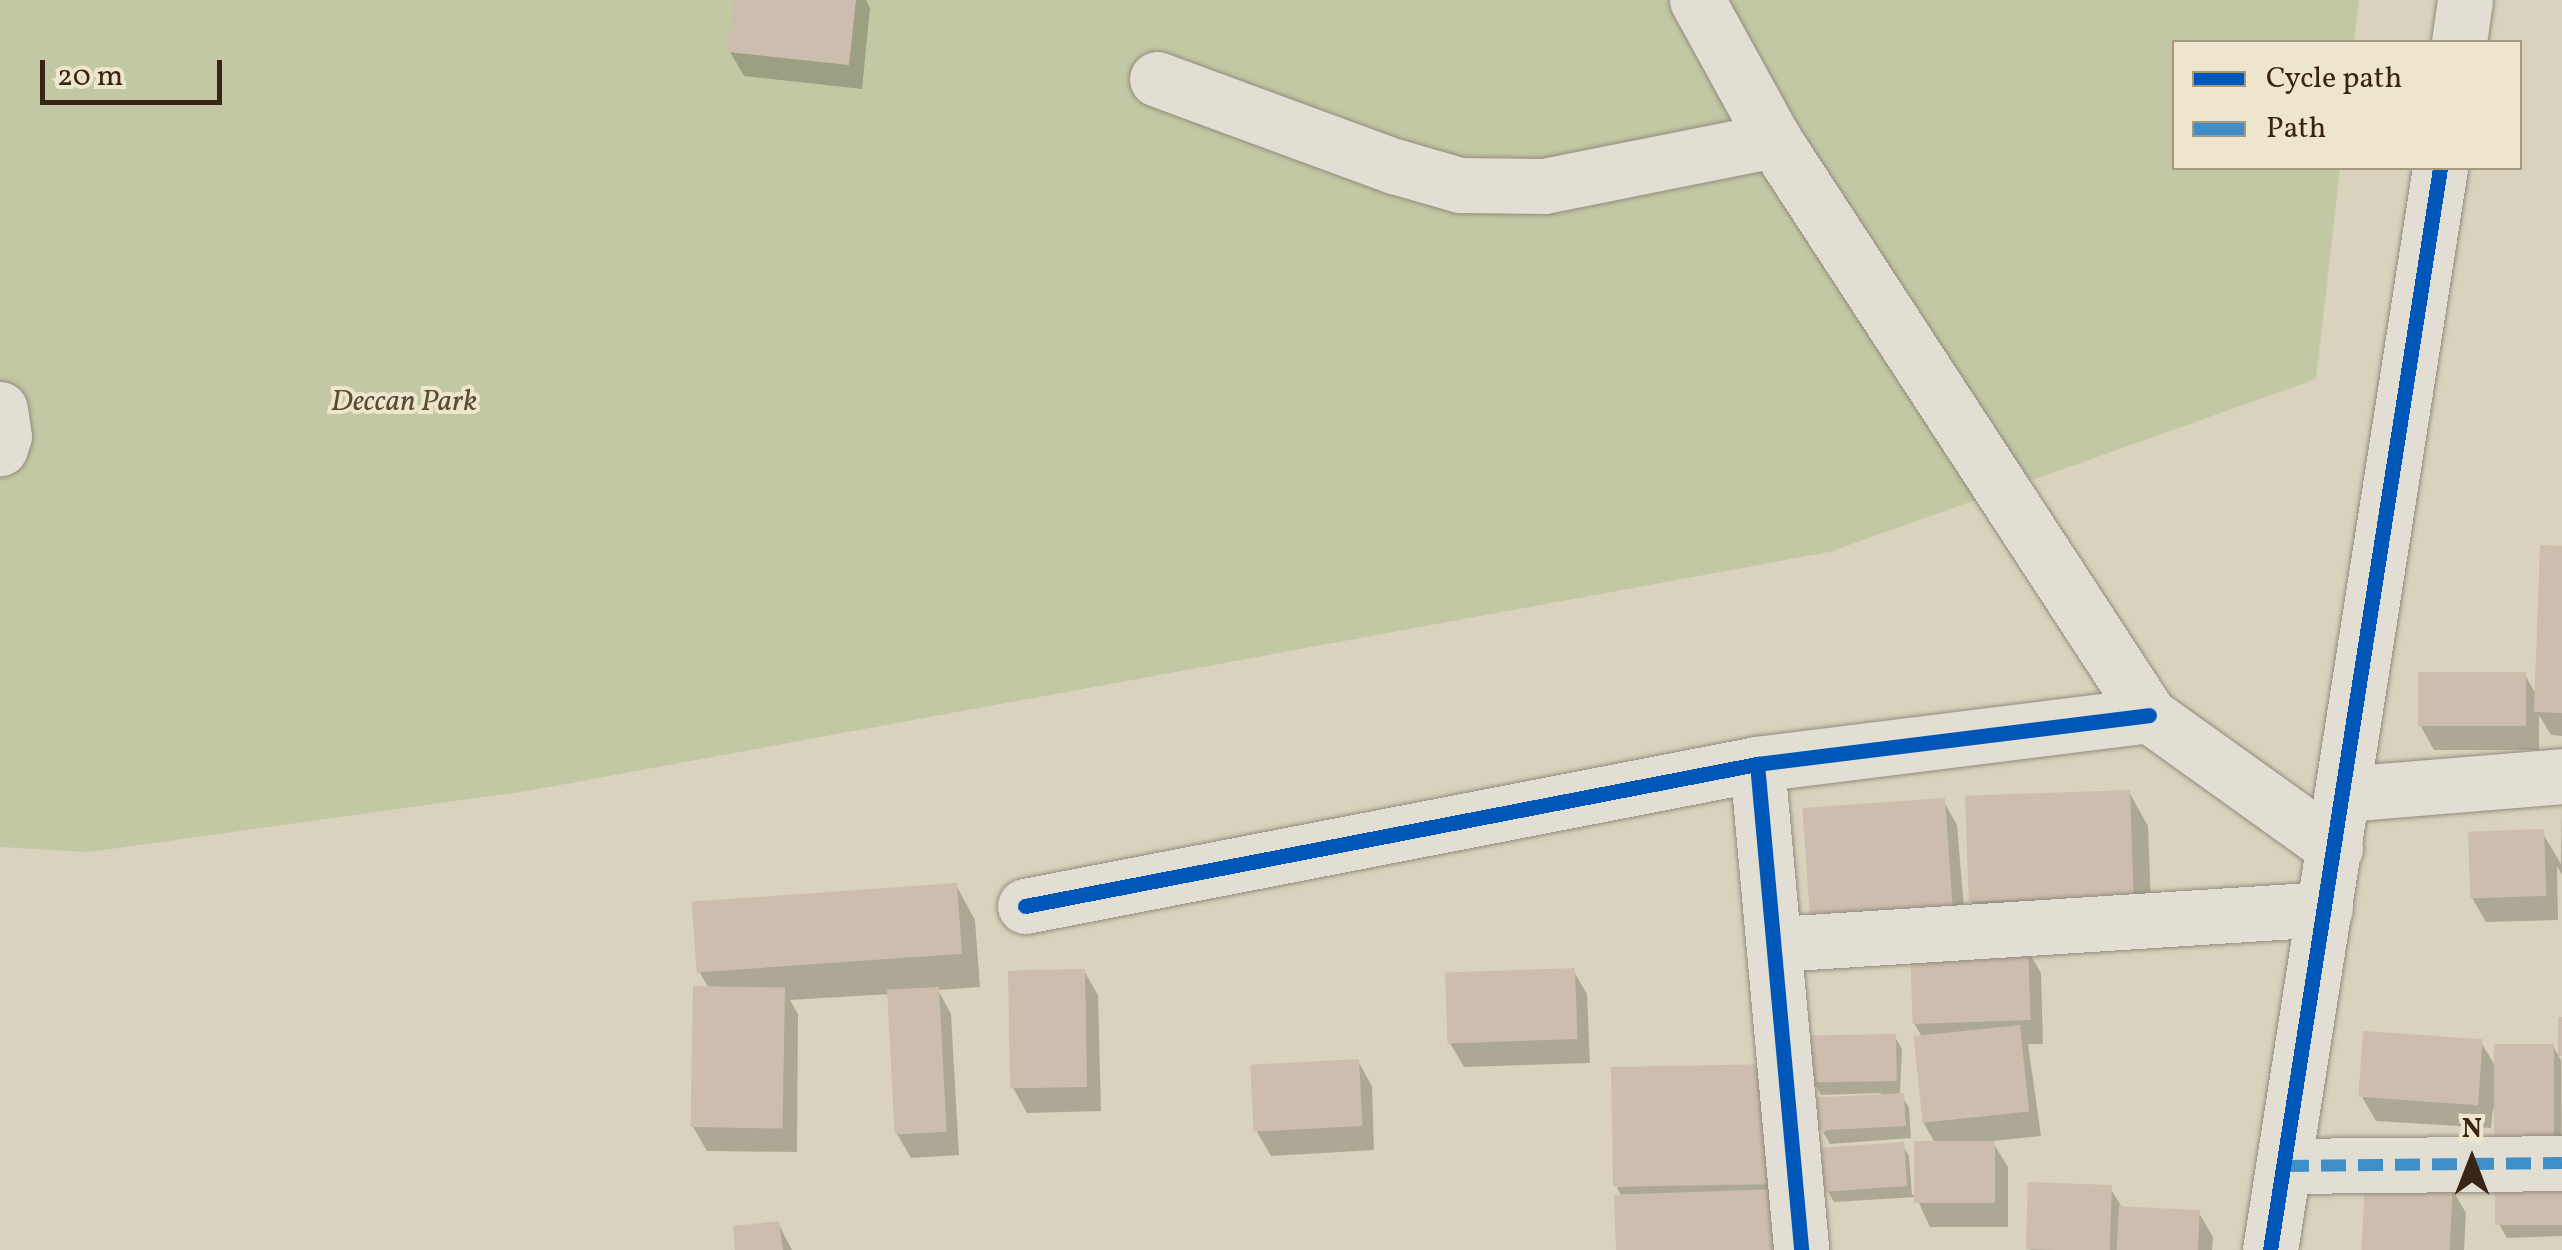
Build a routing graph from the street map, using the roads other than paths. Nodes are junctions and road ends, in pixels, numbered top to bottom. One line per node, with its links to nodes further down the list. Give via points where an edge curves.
1 (1697, 0): 5 (street)
2 (2466, 0): 3 (street)
3 (2459, 40)
4 (1157, 79): 5 (street, via 1460,185 1544,186)
5 (1774, 140): 9 (street)
6 (2440, 170): 12 (street)
7 (0, 409): 8 (street)
8 (0, 448)
9 (2148, 715): 10 (street); 13 (street)
10 (1757, 764): 14 (street); 16 (street)
11 (2562, 776): 12 (street)
12 (2344, 794): 13 (street)
13 (2335, 848): 15 (street)
14 (1025, 906)
15 (2325, 909): 16 (street); 18 (street)
16 (1777, 944): 19 (street)
17 (2562, 1163): 18 (street)
18 (2284, 1166): 20 (street)
19 (1800, 1250)
20 (2270, 1250)

